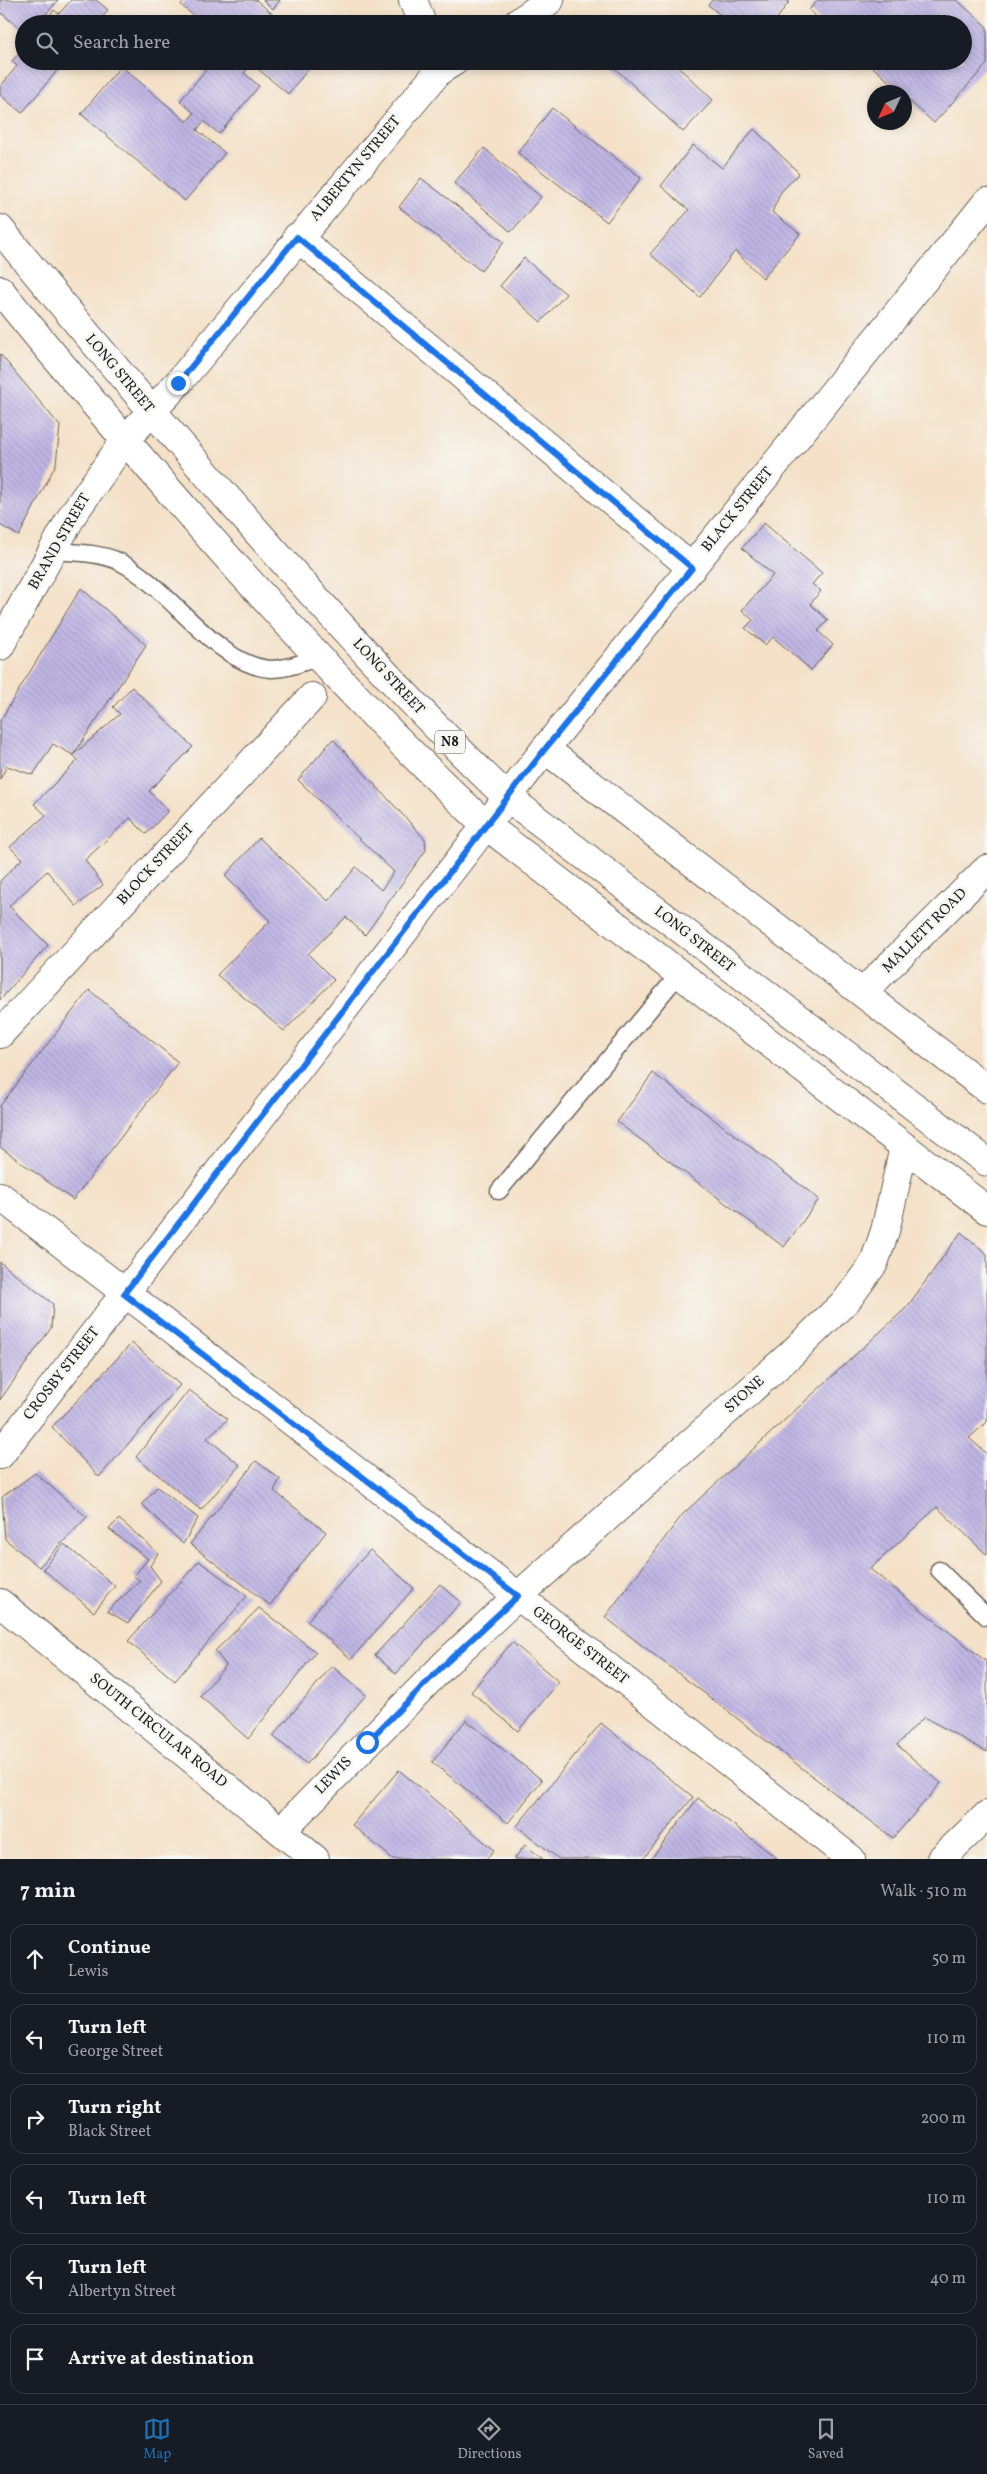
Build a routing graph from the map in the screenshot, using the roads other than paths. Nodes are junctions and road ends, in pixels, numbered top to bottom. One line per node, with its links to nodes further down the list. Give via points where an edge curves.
1 (413, 0): 3 (main road)
2 (550, 0): 4 (main road)
3 (419, 15)
4 (529, 15)
5 (438, 70): 8 (main road, ALBERTYN STREET)
6 (987, 202): 13 (main road, BLACK STREET)
7 (0, 229): 10 (main road, LONG STREET / N8)
8 (297, 237): 10 (main road, ALBERTYN STREET, via 178,383); 13 (main road)
9 (0, 290): 11 (main road, N8)
10 (151, 411): 11 (main road, ALBERTYN STREET); 18 (main road, LONG STREET / N8, via 442,735)
11 (125, 440): 12 (main road, BRAND STREET, via 73,514); 15 (main road, N8)
12 (53, 552): 14 (main road, BRAND STREET); 15 (lane, via 99,556 120,562 154,586 222,649 253,666 273,669)
13 (692, 568): 17 (main road, BLACK STREET)
14 (0, 646)
15 (319, 657): 19 (main road, N8, via 420,764)
16 (312, 697): 23 (main road, BLOCK STREET)
17 (545, 749): 18 (main road, BLACK STREET); 22 (main road)
18 (507, 797): 19 (main road, BLACK STREET); 26 (main road, LONG STREET / N8)
19 (487, 826): 21 (main road, N8); 30 (main road, BLACK STREET)
20 (987, 869): 22 (main road, MALLETT ROAD)
21 (679, 974): 25 (main road, N8); 27 (lane)
22 (862, 994): 24 (main road)
23 (0, 1034)
24 (987, 1088)
25 (904, 1147): 29 (main road, N8); 33 (main road, STONE, via 885,1231 874,1263 847,1300 790,1355)
26 (987, 1162)
27 (499, 1191)
28 (0, 1196): 30 (main road, GEORGE STREET)
29 (987, 1210)
30 (124, 1294): 31 (main road, CROSBY STREET); 33 (main road, GEORGE STREET)
31 (0, 1455)
32 (939, 1570): 35 (lane)
33 (518, 1596): 37 (main road, LEWIS, via 447,1662); 39 (main road, GEORGE STREET)
34 (0, 1603): 37 (main road, SOUTH CIRCULAR ROAD)
35 (987, 1617)
36 (987, 1815): 40 (main road)
37 (281, 1831): 38 (main road, SOUTH CIRCULAR ROAD)
38 (315, 1859)
39 (850, 1859)
40 (941, 1859)

